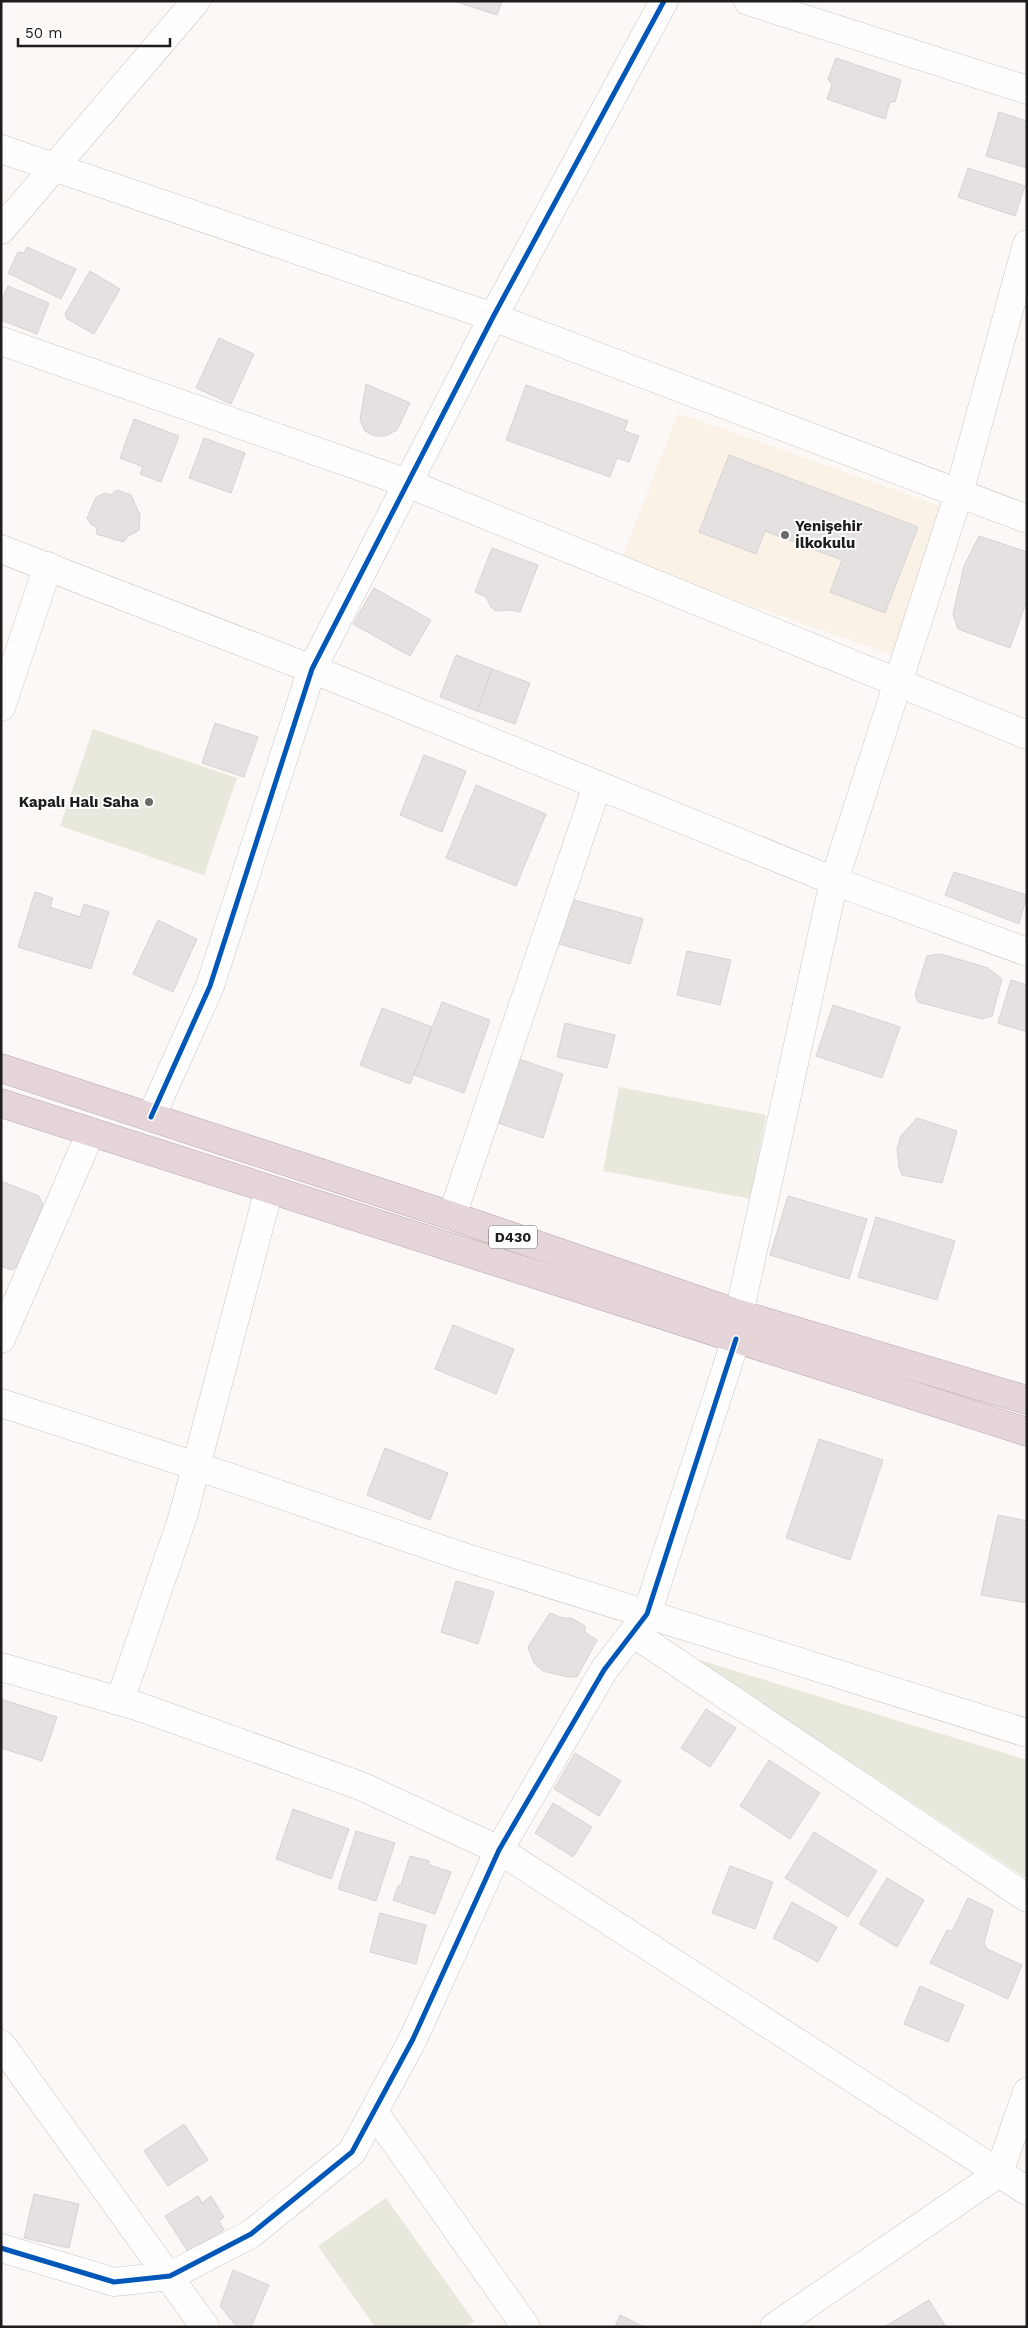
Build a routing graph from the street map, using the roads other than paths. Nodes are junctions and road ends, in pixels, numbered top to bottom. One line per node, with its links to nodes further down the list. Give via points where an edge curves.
1 (196, 1): 6 (street)
2 (664, 1): 10 (street)
3 (748, 1): 4 (street)
4 (1027, 90)
5 (1, 149): 6 (street)
6 (54, 167): 7 (street); 10 (street)
7 (1, 230)
8 (1027, 244): 9 (street)
9 (1020, 299): 13 (street)
10 (493, 317): 12 (street); 13 (street)
11 (1, 341): 12 (street)
12 (406, 483): 17 (street); 18 (street)
13 (959, 493): 14 (street); 18 (street)
14 (1027, 519)
15 (1, 549): 16 (street)
16 (48, 566): 17 (street); 19 (street)
17 (312, 669): 21 (street); 26 (street, via 210,986)
18 (897, 681): 20 (street); 22 (street)
19 (1, 707)
20 (1027, 736)
21 (597, 786): 22 (street); 29 (street)
22 (834, 881): 23 (street); 30 (street)
23 (1027, 952)
24 (1, 1068): 26 (highway, D430)
25 (1, 1103): 27 (highway, D430)
26 (151, 1117): 29 (highway, D430)
27 (91, 1132): 28 (highway, D430); 31 (street)
28 (269, 1189): 30 (highway, D430); 35 (street)
29 (452, 1216): 30 (highway, D430)
30 (738, 1326): 32 (highway, D430); 34 (highway, D430); 36 (street)
31 (1, 1339)
32 (1027, 1400)
33 (1, 1404): 35 (street)
34 (1027, 1432)
35 (196, 1466): 36 (street, via 461,1556); 38 (street, via 183,1516)
36 (640, 1624): 39 (street); 40 (street, via 604,1670); 41 (street)
37 (1, 1668): 38 (street)
38 (120, 1701): 40 (street, via 361,1786)
39 (1027, 1733)
40 (499, 1850): 44 (street, via 413,2039); 45 (street)
41 (1027, 1898)
42 (1, 2044): 48 (street)
43 (1027, 2092): 45 (street)
44 (374, 2112): 48 (street, via 352,2152 251,2234); 50 (street)
45 (999, 2173): 46 (street); 51 (street)
46 (1027, 2191)
47 (1, 2248): 48 (street, via 114,2282)
48 (170, 2276): 49 (street)
49 (205, 2327)
50 (526, 2327)
51 (774, 2327)

